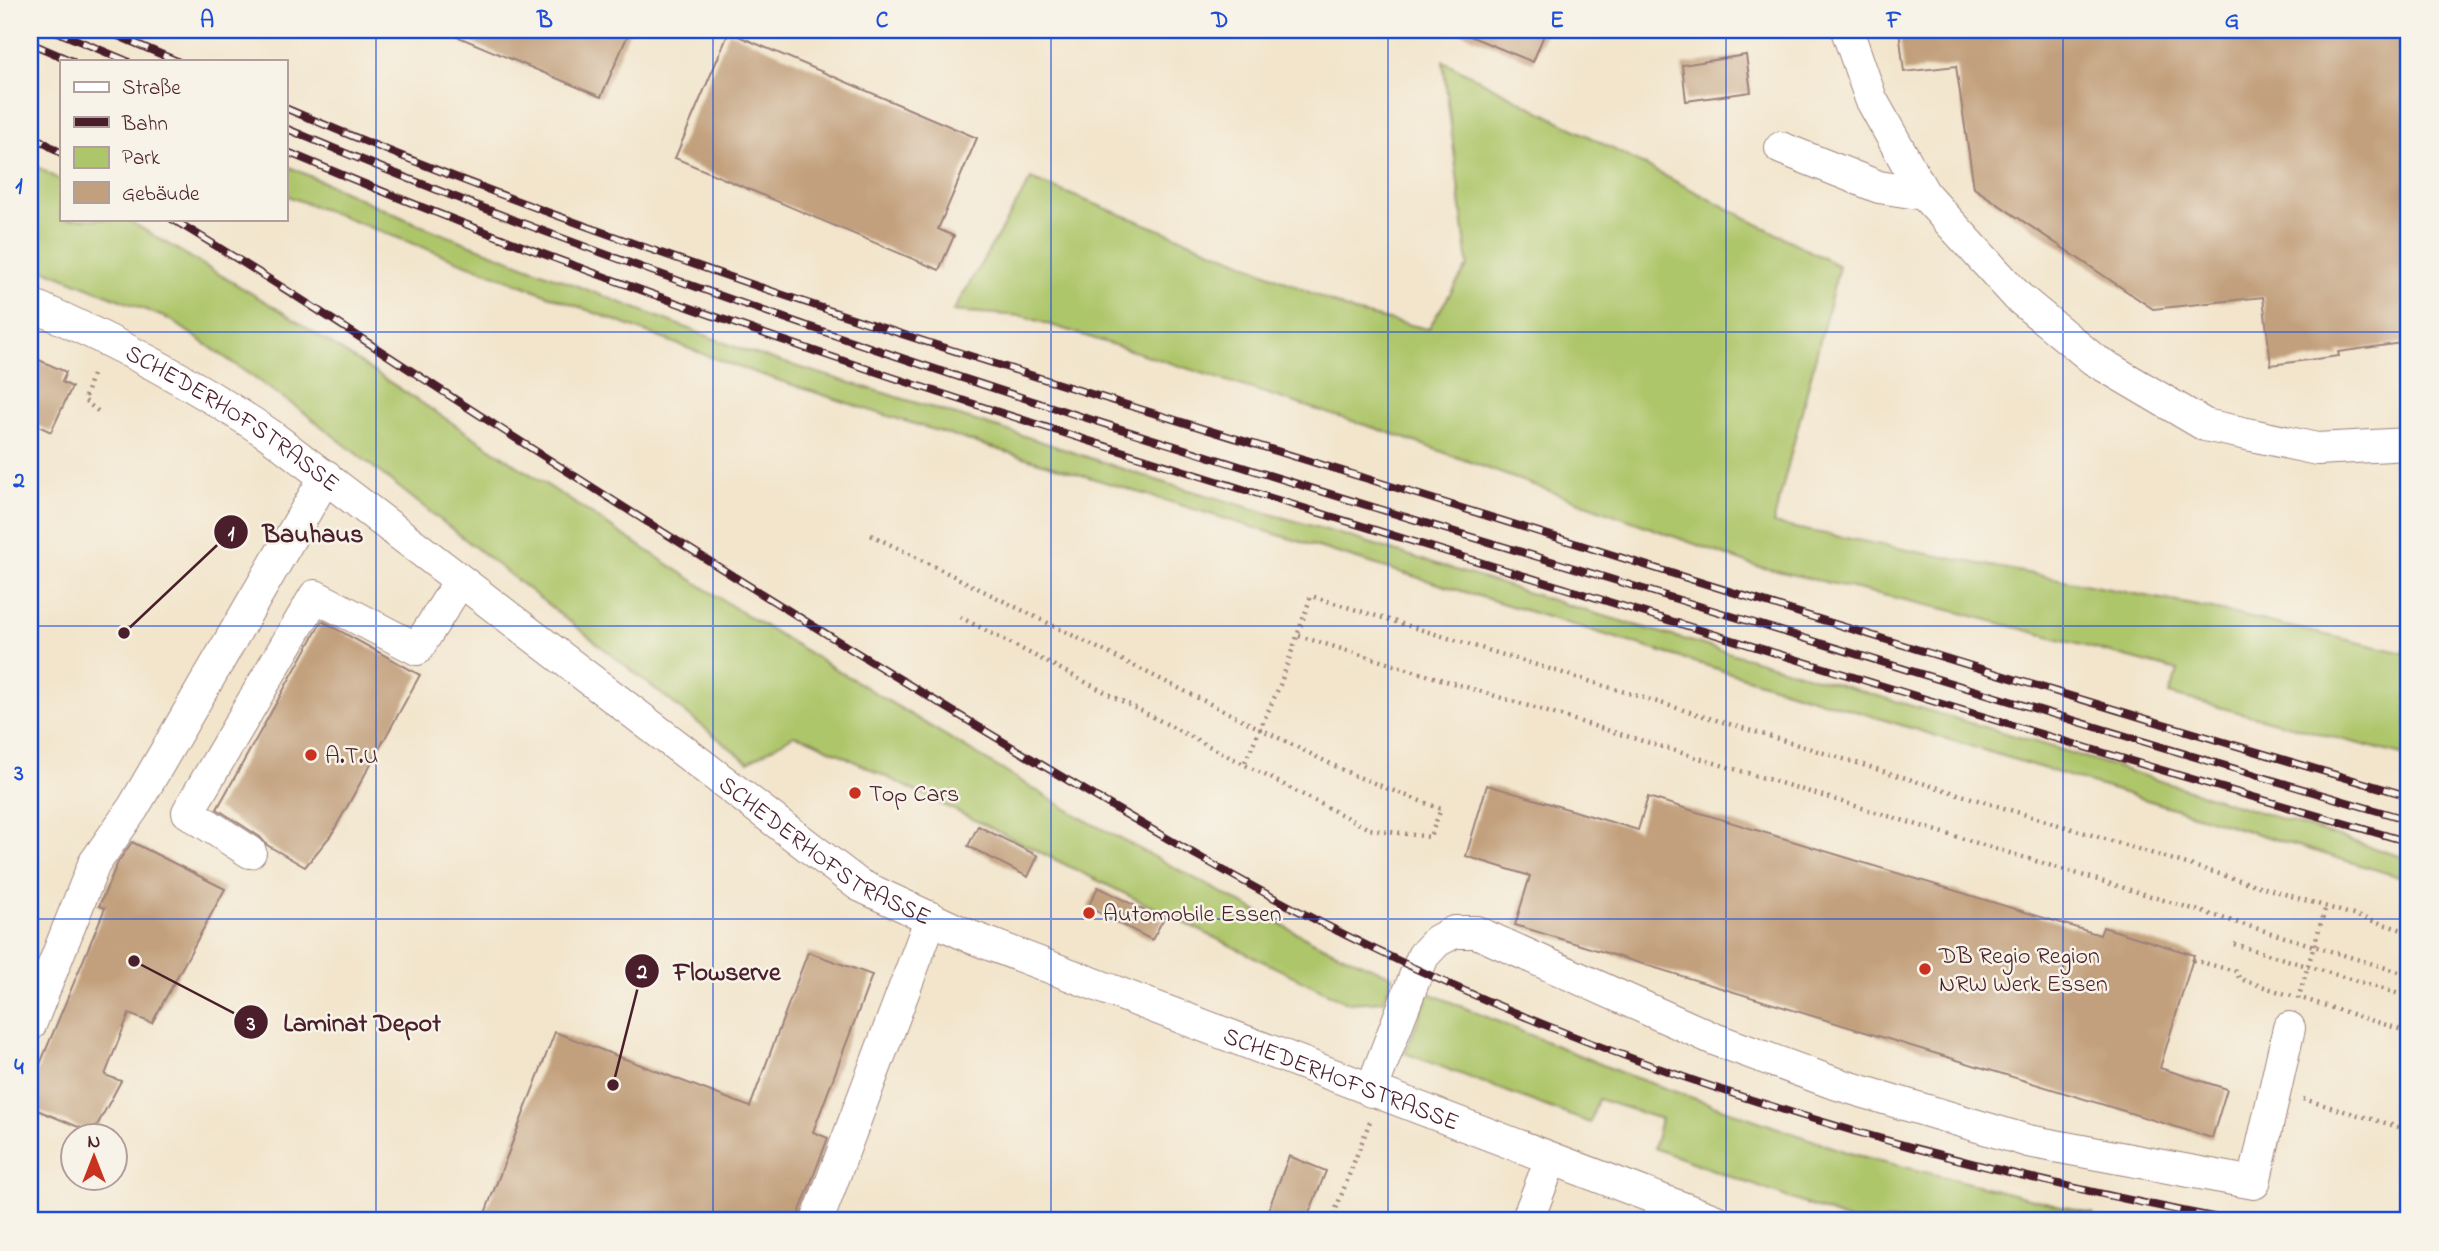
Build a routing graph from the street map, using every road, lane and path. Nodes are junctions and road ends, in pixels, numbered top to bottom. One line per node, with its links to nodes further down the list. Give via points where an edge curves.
1 (1847, 30): 3 (street, via 1871,99)
2 (1781, 148): 3 (street, via 1879,187)
3 (1924, 194): 7 (street, via 2018,297 2093,359 2205,425 2317,449)
4 (30, 304): 8 (street, SCHEDERHOFSTRASSE, via 202,389)
5 (92, 375): 6 (path, via 84,400)
6 (99, 412)
7 (2409, 444)
8 (326, 476): 10 (street, SCHEDERHOFSTRASSE); 24 (street, via 133,808 94,864)
9 (871, 535): 13 (path)
10 (460, 581): 15 (street, via 417,649 315,596 188,813); 17 (street, SCHEDERHOFSTRASSE, via 859,885)
11 (960, 617): 14 (path)
12 (1299, 636): 13 (path); 16 (path, via 1311,596); 20 (path)
13 (1259, 730): 14 (path); 14 (path, via 1441,810 1430,837 1369,829)
14 (1245, 762)
15 (250, 852)
16 (2326, 906): 18 (path); 20 (path)
17 (931, 918): 27 (street, SCHEDERHOFSTRASSE); 30 (street)
18 (2409, 932)
19 (2234, 944): 21 (path)
20 (2314, 947): 21 (path); 22 (path)
21 (2308, 966): 23 (path); 25 (path)
22 (2409, 975)
23 (2403, 995)
24 (30, 1025)
25 (2289, 1028): 26 (street)
26 (2274, 1091): 27 (street, via 2255,1183 2028,1141 1834,1083 1738,1048 1497,939 1476,932 1454,932 1423,956); 28 (path)
27 (1376, 1093): 29 (street, SCHEDERHOFSTRASSE); 31 (path, via 1334,1214)
28 (2409, 1130)
29 (1552, 1159): 32 (street); 33 (street, SCHEDERHOFSTRASSE)
30 (817, 1221)
31 (1347, 1221)
32 (1527, 1221)
33 (1716, 1221)

